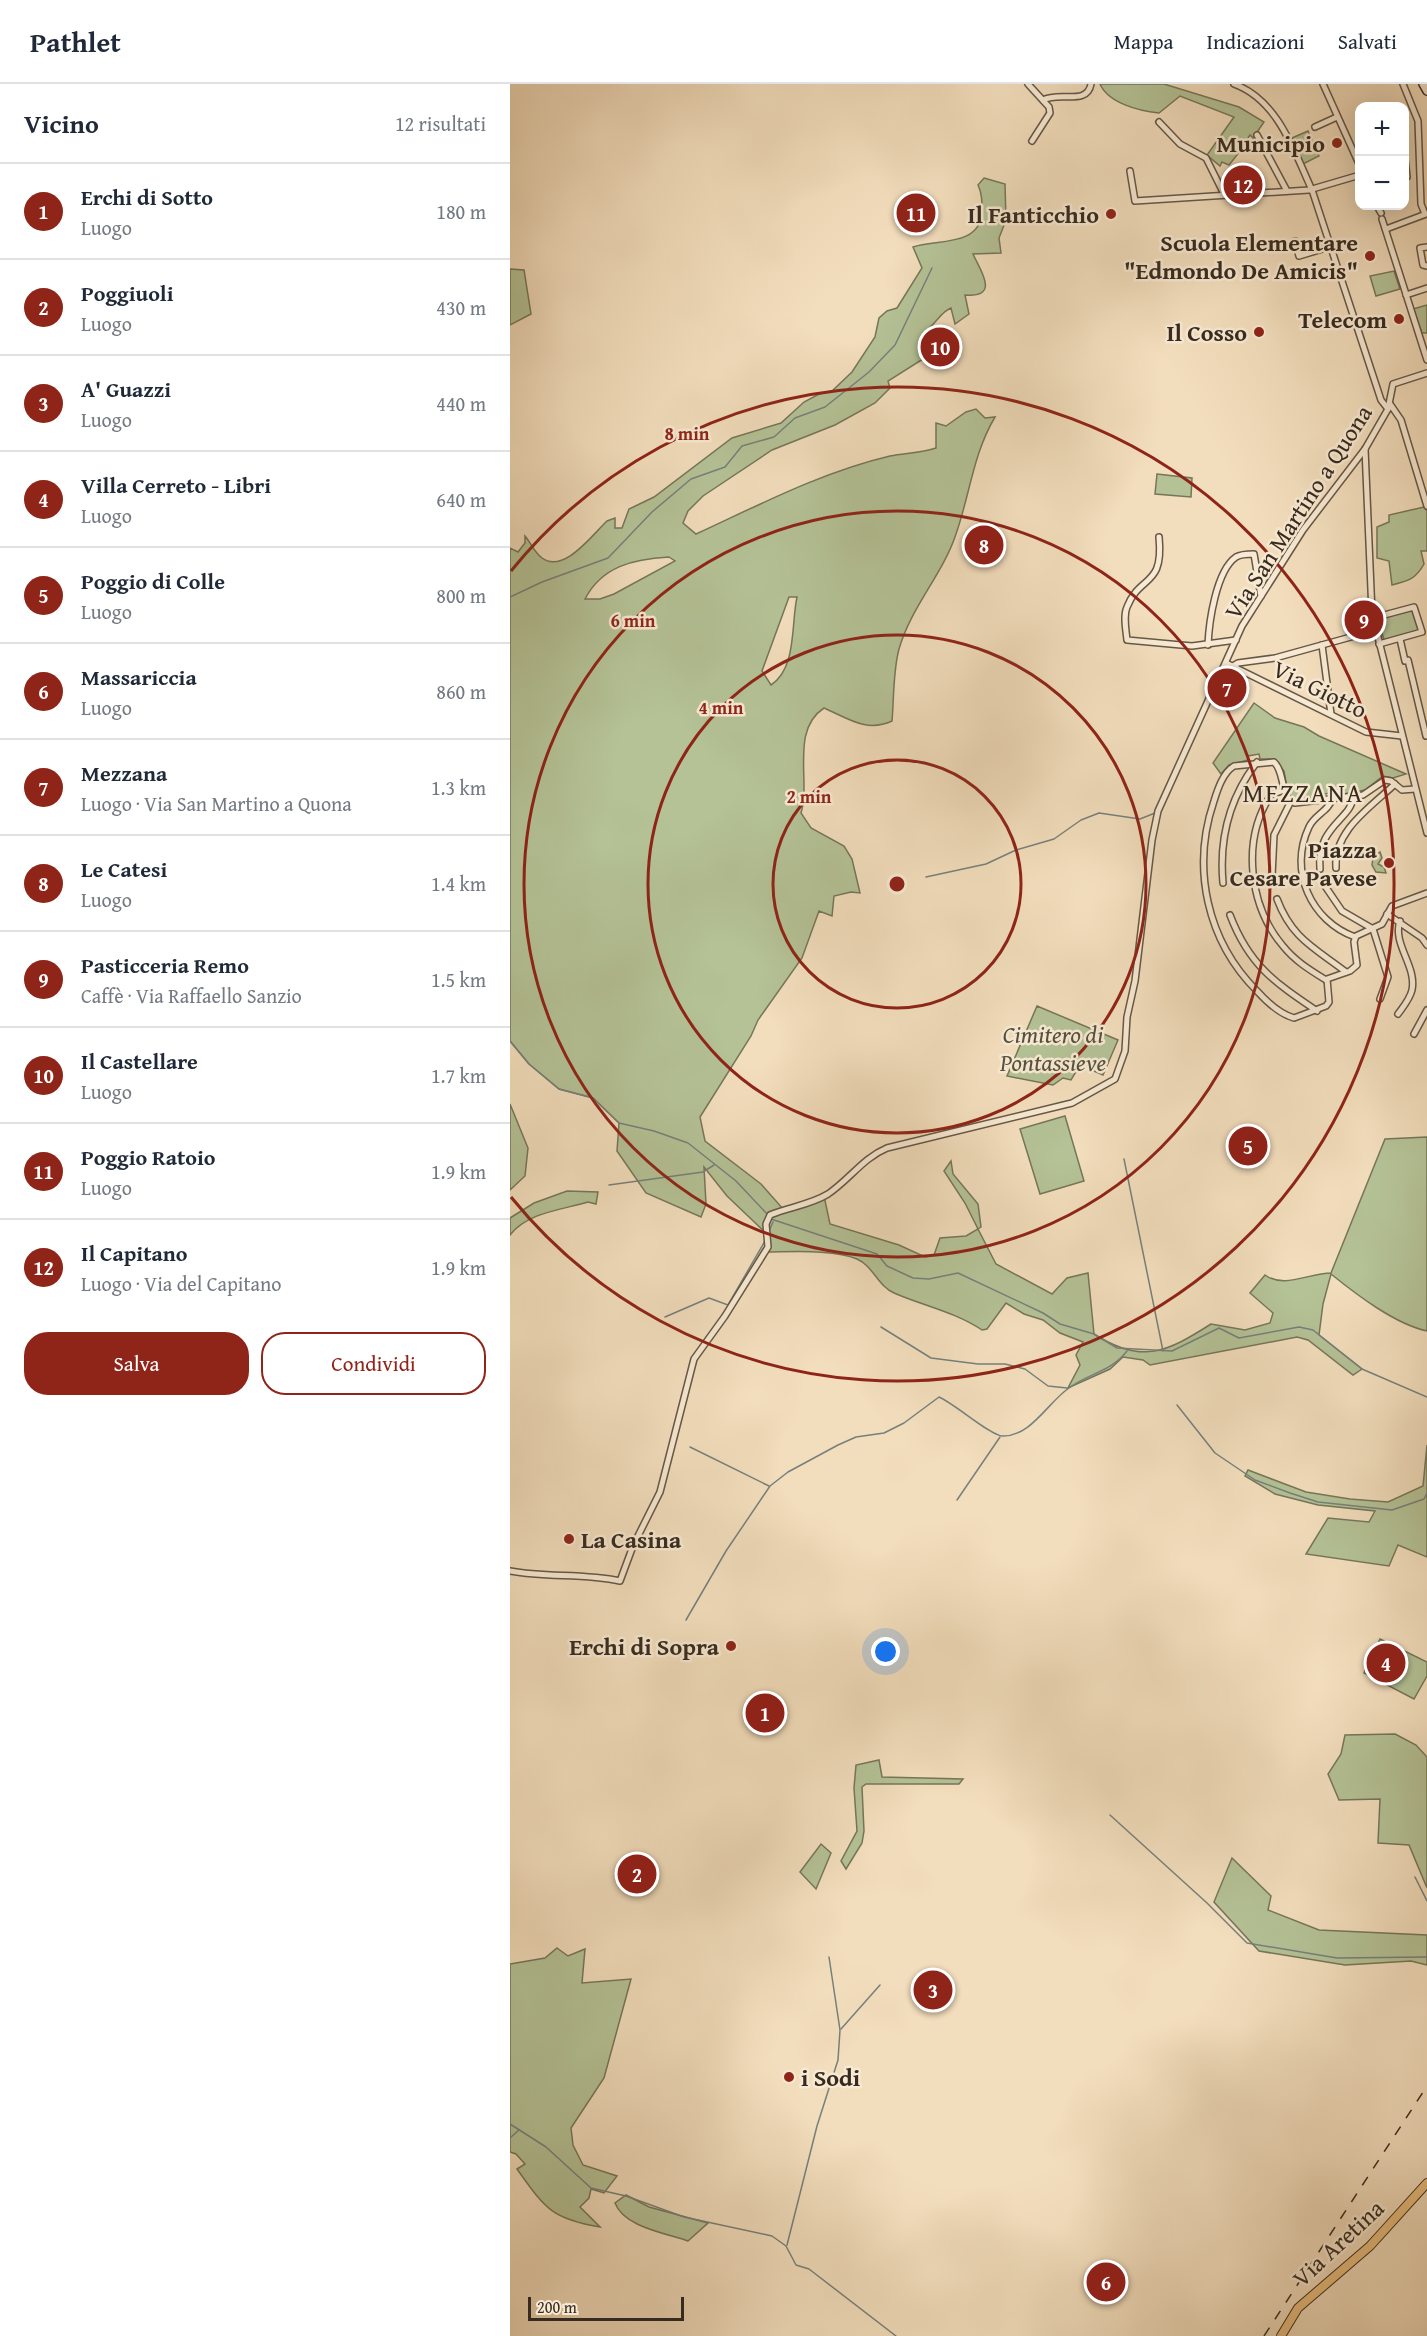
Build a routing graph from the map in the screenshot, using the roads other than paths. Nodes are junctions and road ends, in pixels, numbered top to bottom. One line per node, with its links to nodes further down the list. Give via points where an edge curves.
1 (1028, 84): 8 (street)
2 (1091, 84): 8 (street, via 1084,96 1057,95)
3 (1234, 84): 19 (street, via 1248,90 1272,112)
4 (1323, 84): 9 (street)
5 (1403, 84): 11 (street)
6 (1423, 84): 7 (street)
7 (1427, 91)
8 (1043, 100): 15 (street, via 1050,113)
9 (1337, 117): 13 (street); 16 (street)
10 (1427, 119): 11 (street)
11 (1418, 121): 23 (street, via 1421,204)
12 (1159, 122): 21 (street, via 1179,144 1206,158)
13 (1315, 127)
14 (1257, 135): 20 (street)
15 (1032, 141)
16 (1355, 157)
17 (1130, 171): 21 (street, via 1135,201)
18 (1355, 176): 19 (street)
19 (1312, 190): 20 (street); 26 (street)
20 (1287, 191): 21 (street)
21 (1224, 194)
22 (1379, 210): 24 (street)
23 (1426, 214): 24 (street)
24 (1386, 230): 30 (street)
25 (1295, 241): 26 (street, via 1299,256)
26 (1329, 247): 35 (street, via 1381,400)
27 (1427, 247): 28 (street, via 1420,249 1423,265)
28 (1427, 266)
29 (1427, 288): 30 (street)
30 (1406, 295): 31 (street)
31 (1424, 340): 32 (street)
32 (1426, 353): 33 (street)
33 (1427, 360)
34 (1427, 373): 35 (street, Via San Martino a Quona, via 1393,384)
35 (1389, 407): 36 (street, Via San Martino a Quona); 37 (street, via 1401,420)
36 (1365, 449): 39 (street, Via San Martino a Quona, via 1303,530); 40 (street)
37 (1427, 506)
38 (1159, 537): 45 (street, via 1156,571 1128,604 1127,640)
39 (1261, 596): 43 (street, Via San Martino a Quona); 45 (street, via 1254,554 1235,558 1228,564 1210,609)
40 (1373, 618): 41 (street); 42 (street, via 1414,607 1422,632)
41 (1376, 630): 44 (street); 46 (street)
42 (1400, 639): 44 (street); 50 (street)
43 (1236, 640): 45 (street); 47 (street, Via San Martino a Quona)
44 (1379, 644): 49 (street)
45 (1208, 645)
46 (1322, 645): 47 (street, via 1275,658); 48 (street)
47 (1231, 663): 48 (street, Via Giotto); 79 (street, Via San Martino a Quona, via 1158,811 1125,1051 1114,1079 1072,1103 887,1148 872,1154 824,1196 771,1215 766,1224 768,1247 694,1359 660,1492 620,1581 599,1576)
48 (1331, 714): 49 (street, Via Giotto, via 1366,732)
49 (1402, 736): 53 (street)
50 (1426, 736)
51 (1257, 762): 54 (street, via 1277,765); 62 (street, via 1229,815 1222,850); 76 (street, via 1229,769 1213,804 1203,852 1207,903 1225,949 1255,990 1289,1016)
52 (1395, 784): 53 (street, via 1402,790); 55 (street, via 1384,780 1368,793); 60 (street, via 1345,833 1337,849)
53 (1415, 789): 58 (street)
54 (1284, 790): 57 (street); 73 (street, via 1271,795 1257,826 1252,856 1258,898 1267,923 1282,946)
55 (1353, 797): 56 (street); 59 (street, via 1351,806 1325,838)
56 (1332, 799): 57 (street); 70 (street, via 1305,835 1301,857 1303,880 1325,921)
57 (1291, 801): 61 (street, via 1274,836)
58 (1427, 833)
59 (1320, 868)
60 (1336, 868)
61 (1272, 876)
62 (1223, 883)
63 (1324, 886): 69 (street, via 1342,911)
64 (1427, 893): 66 (street, via 1392,906)
65 (1277, 899): 72 (street, via 1298,935)
66 (1387, 914): 68 (street); 69 (street, via 1383,923)
67 (1230, 915): 76 (street, via 1260,969)
68 (1400, 921): 71 (street); 77 (street, via 1398,930 1412,986)
69 (1373, 929): 70 (street); 74 (street, via 1388,977)
70 (1355, 937): 72 (street, via 1358,962)
71 (1427, 945)
72 (1346, 972): 73 (street)
73 (1326, 980): 76 (street, via 1329,1002)
74 (1380, 999)
75 (1427, 1010): 78 (street)
76 (1314, 1012)
77 (1398, 1014)
78 (1414, 1034)
79 (510, 1571)
80 (1427, 2182): 81 (main road, Via Aretina, via 1370,2247 1298,2308)
81 (1281, 2336)

